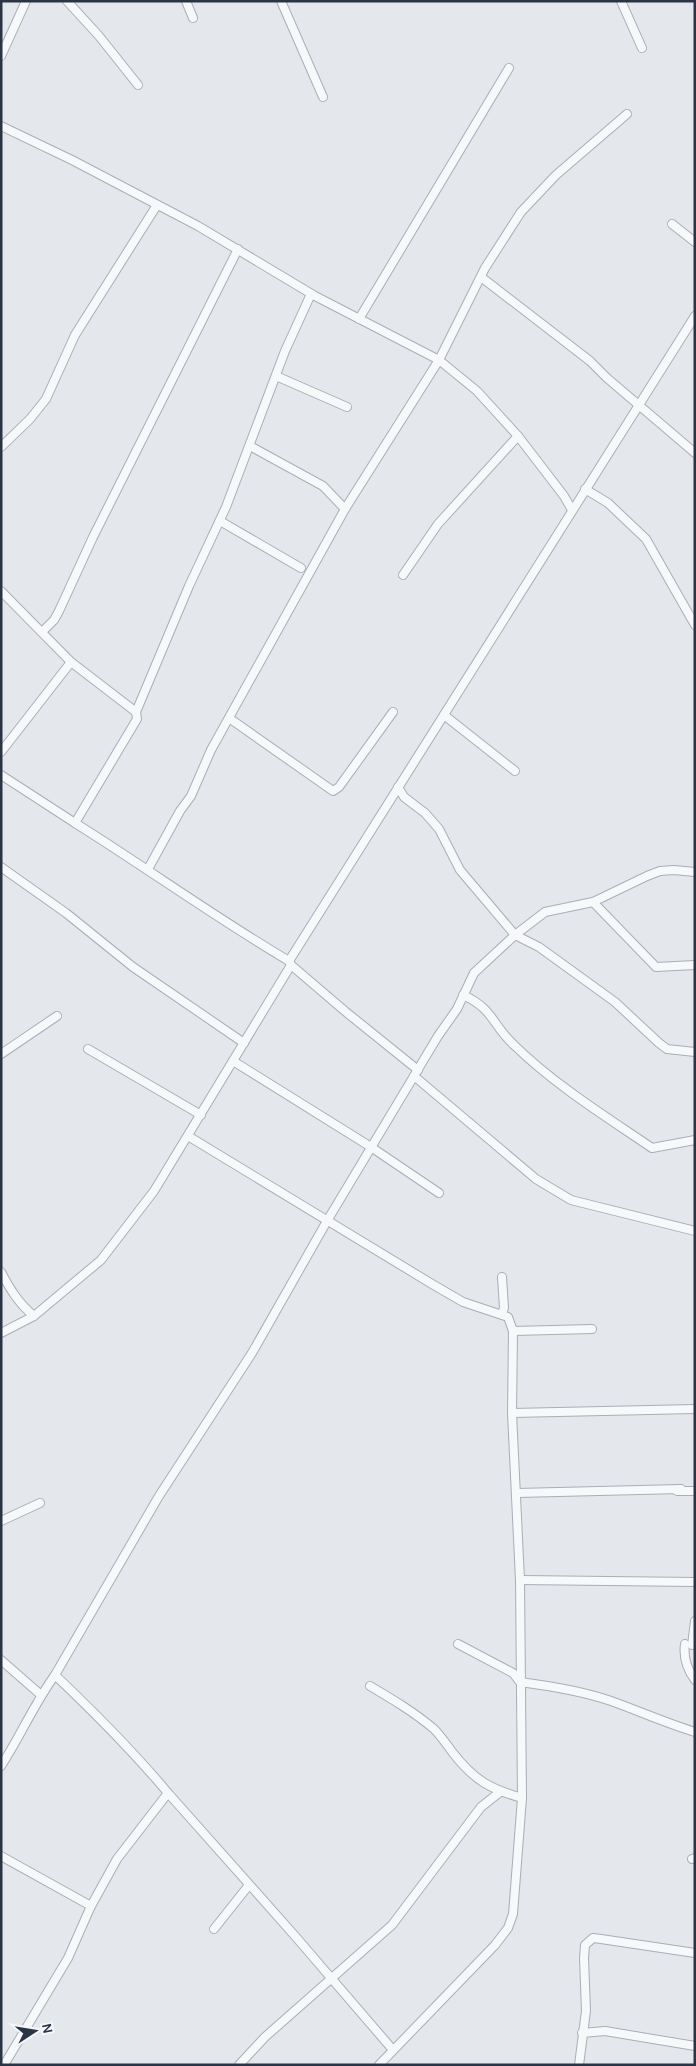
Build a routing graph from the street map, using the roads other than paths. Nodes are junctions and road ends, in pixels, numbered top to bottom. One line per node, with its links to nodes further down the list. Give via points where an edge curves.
1 (26, 1): 7 (street)
2 (67, 1): 11 (street)
3 (186, 1): 6 (street)
4 (281, 1): 12 (street)
5 (621, 1): 8 (street)
6 (193, 18)
7 (3, 44): 9 (street)
8 (642, 48)
9 (1, 56)
10 (509, 68): 22 (street)
11 (138, 85)
12 (323, 97)
13 (627, 114): 19 (street, via 556,175 521,212)
14 (1, 126): 15 (street)
15 (157, 205): 18 (street); 29 (street, via 75,335 46,399)
16 (672, 224): 17 (street)
17 (695, 242)
18 (238, 249): 20 (street); 39 (street, via 54,620)
19 (481, 277): 23 (street); 25 (street, via 590,361)
20 (311, 294): 22 (street); 24 (street)
21 (695, 316): 25 (street)
22 (359, 319): 23 (street)
23 (439, 360): 27 (street, via 477,391); 32 (street)
24 (276, 376): 26 (street); 28 (street)
25 (639, 404): 30 (street); 31 (street)
26 (347, 407)
27 (518, 436): 33 (street); 36 (street, via 438,524)
28 (250, 446): 32 (street, via 323,486); 34 (street)
29 (1, 447)
30 (695, 453)
31 (585, 489): 33 (street); 38 (street, via 608,503 646,539)
32 (345, 509): 44 (street)
33 (572, 510): 43 (street)
34 (220, 521): 35 (street); 41 (street)
35 (301, 568)
36 (403, 575)
37 (1, 591): 39 (street)
38 (695, 625)
39 (42, 632): 40 (street)
40 (71, 662): 41 (street); 45 (street)
41 (136, 712): 49 (street, via 136,719)
42 (392, 712): 44 (street, via 339,787 333,790)
43 (444, 715): 46 (street); 48 (street)
44 (230, 718): 51 (street, via 211,750 191,796)
45 (1, 752)
46 (515, 771)
47 (1, 775): 49 (street)
48 (398, 787): 54 (street, via 404,797 439,829 460,870); 55 (street)
49 (75, 823): 51 (street)
50 (1, 867): 59 (street, via 133,966)
51 (148, 869): 55 (street)
52 (695, 872): 53 (street, via 660,871)
53 (594, 902): 54 (street, via 545,912); 56 (street, via 656,967)
54 (514, 935): 57 (street, via 474,972); 61 (street, via 540,947 615,1002 667,1049)
55 (290, 963): 59 (street); 64 (street)
56 (695, 965)
57 (463, 995): 64 (street); 67 (street, via 484,1006 513,1045 553,1078 652,1148)
58 (57, 1016): 62 (street)
59 (244, 1043): 63 (street)
60 (88, 1049): 65 (street)
61 (695, 1052)
62 (1, 1054)
63 (233, 1061): 65 (street); 68 (street)
64 (416, 1073): 68 (street); 71 (street, via 536,1180 571,1200)
65 (200, 1115): 66 (street)
66 (188, 1136): 70 (street); 75 (street, via 154,1191 101,1260)
67 (695, 1140)
68 (371, 1147): 69 (street); 70 (street)
69 (440, 1193)
70 (327, 1221): 74 (street, via 464,1302); 93 (street, via 252,1353 159,1496)
71 (695, 1231)
72 (1, 1272): 75 (street, via 10,1290)
73 (502, 1277): 74 (street)
74 (502, 1314): 77 (street, via 508,1317)
75 (34, 1316): 78 (street)
76 (592, 1329): 77 (street)
77 (513, 1331): 80 (street)
78 (1, 1333)
79 (695, 1409): 80 (street)
80 (512, 1413): 81 (street); 85 (street)
81 (642, 1416)
82 (681, 1489): 83 (street)
83 (612, 1490): 84 (street); 85 (street)
84 (695, 1491)
85 (517, 1493): 88 (street)
86 (40, 1503): 87 (street)
87 (1, 1521)
88 (520, 1580): 89 (street); 95 (street)
89 (695, 1582)
90 (695, 1621): 94 (street, via 684,1653 687,1668)
91 (458, 1644): 95 (street, via 513,1673)
92 (1, 1660): 97 (street)
93 (55, 1676): 97 (street); 101 (street, via 144,1763)
94 (695, 1680)
95 (520, 1682): 98 (street, via 556,1686 611,1701); 102 (street)
96 (370, 1686): 100 (street, via 416,1714 470,1773)
97 (41, 1695): 99 (street)
98 (695, 1732)
99 (1, 1766)
100 (500, 1792): 102 (street); 108 (street, via 482,1807 392,1924)
101 (168, 1794): 104 (street); 105 (street, via 117,1859)
102 (522, 1798): 111 (street, via 516,1898 508,1928)
103 (1, 1856): 105 (street)
104 (249, 1885): 106 (street); 108 (street)
105 (91, 1906): 112 (street, via 68,1958)
106 (214, 1929)
107 (695, 1953): 109 (street, via 593,1938 588,1941 584,1958 586,2010)
108 (331, 1978): 111 (street); 114 (street)
109 (582, 2033): 110 (street, via 605,2031); 116 (street)
110 (695, 2046)
111 (394, 2050): 115 (street)
112 (6, 2062): 113 (street)
113 (15, 2065)
114 (239, 2065)
115 (379, 2065)
116 (580, 2065)

